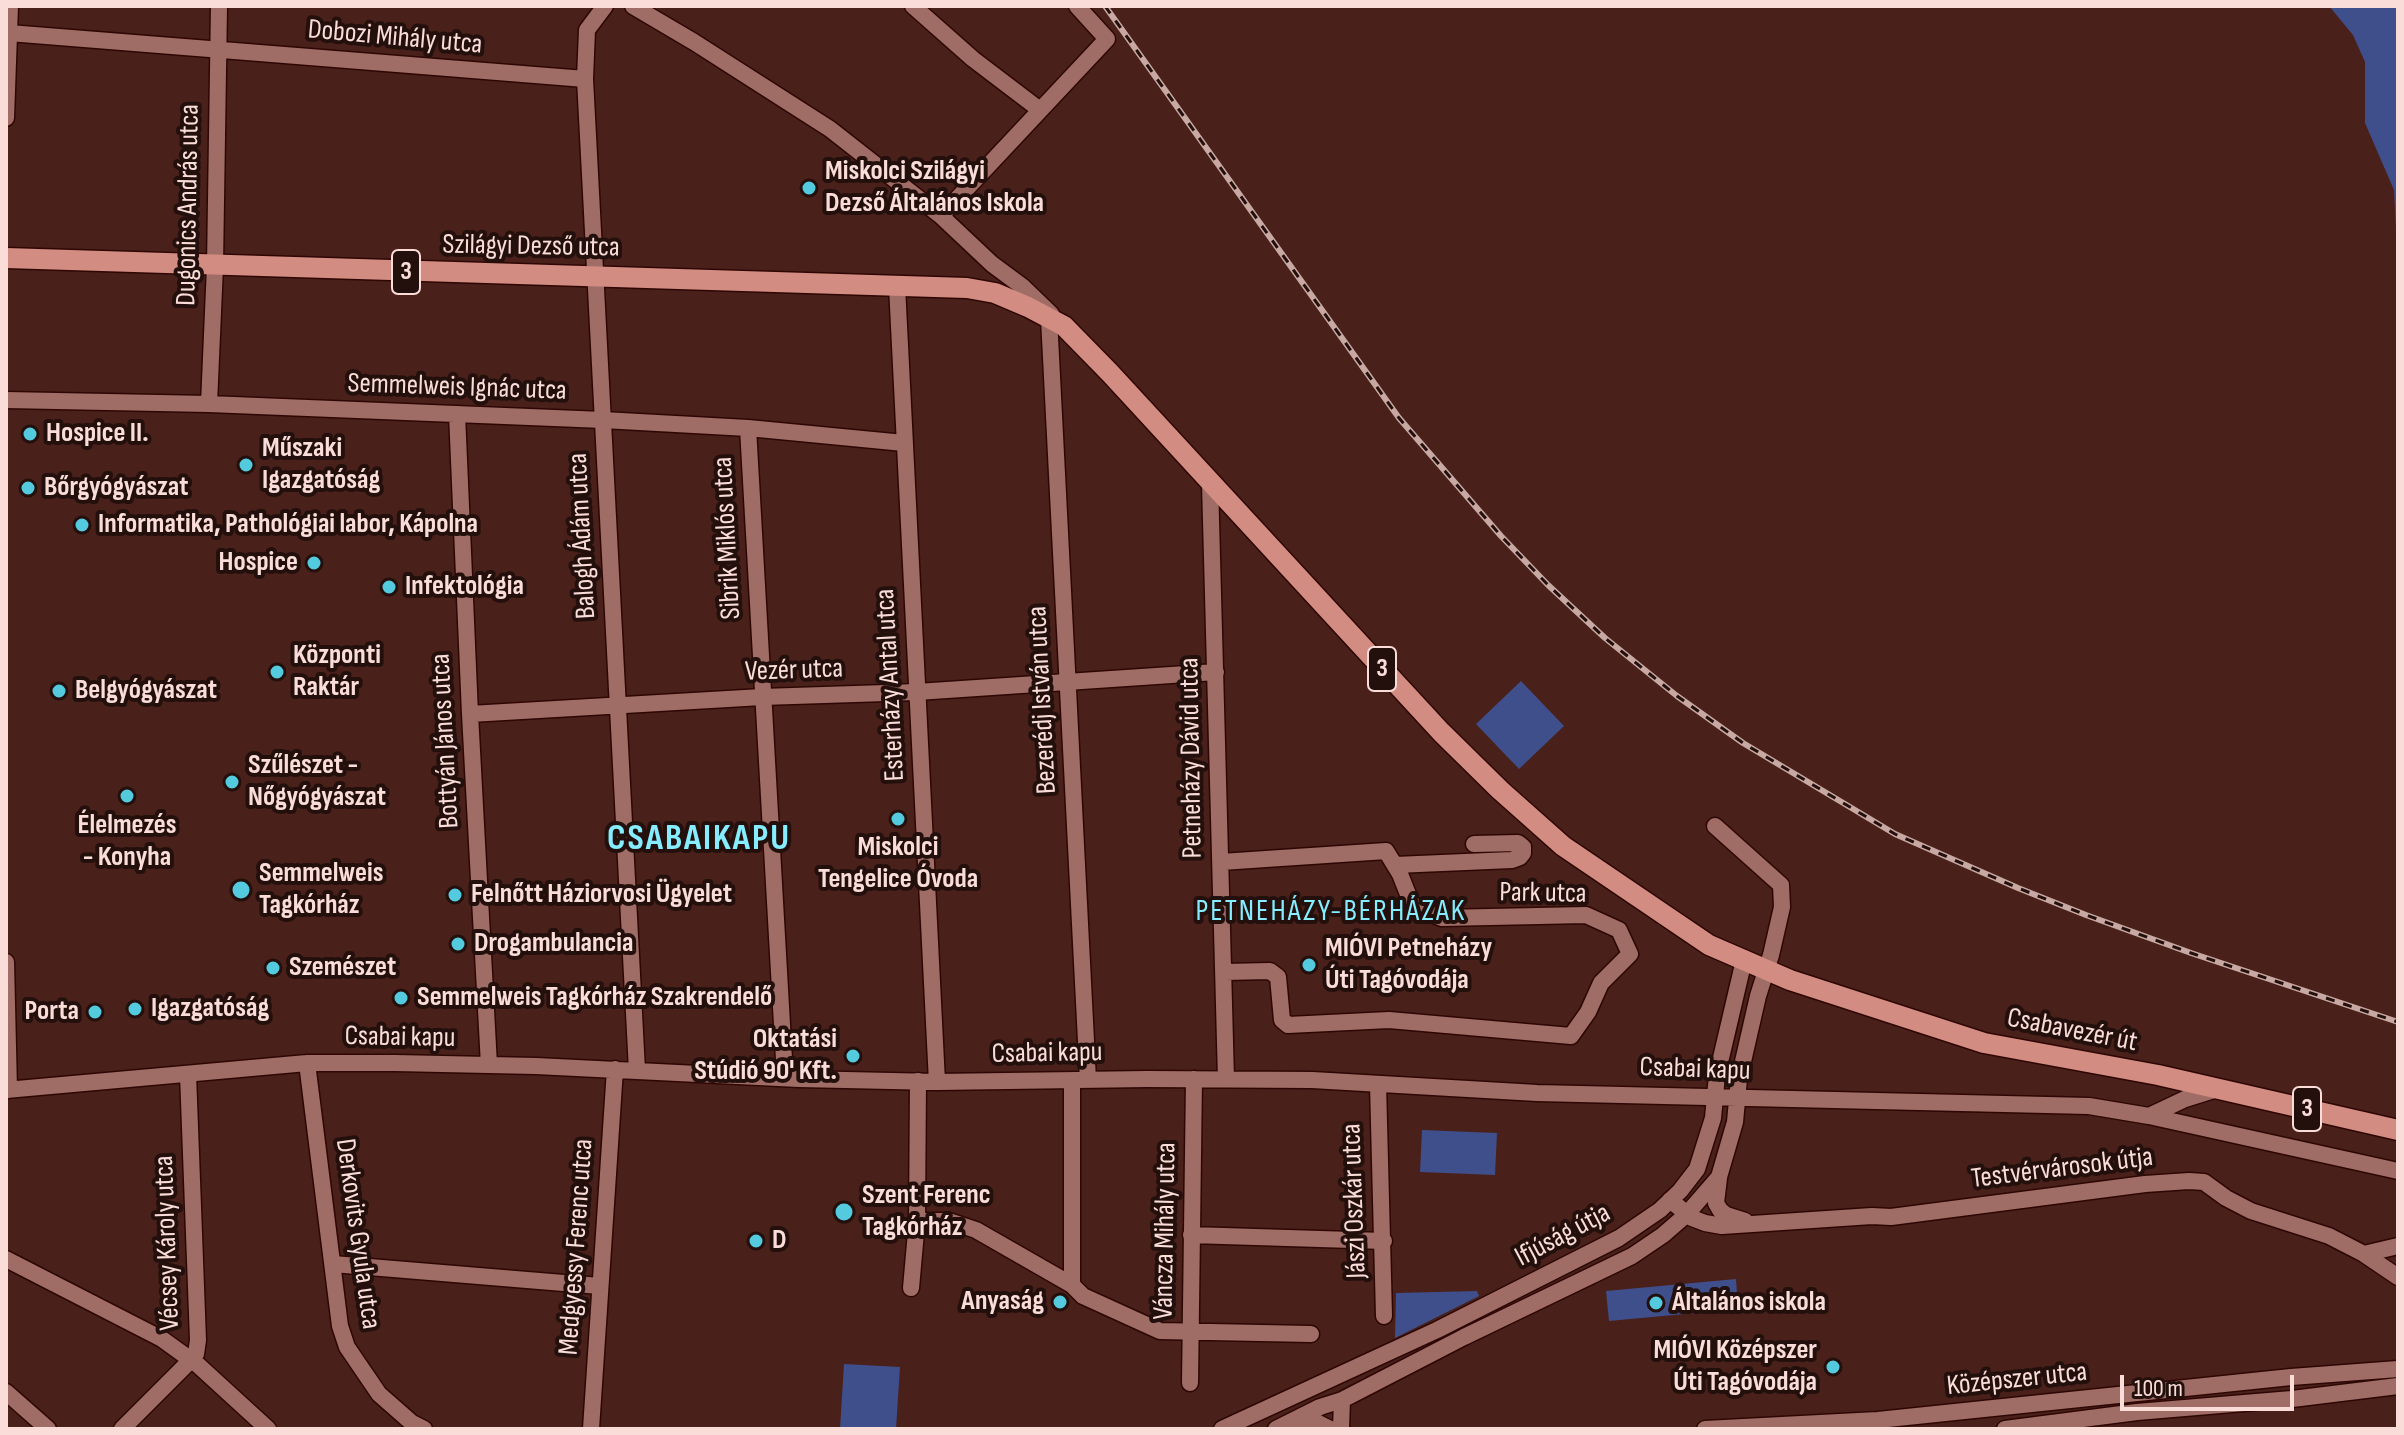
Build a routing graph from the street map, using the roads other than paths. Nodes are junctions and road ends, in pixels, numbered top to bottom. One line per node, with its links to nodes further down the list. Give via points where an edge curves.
1 (10, 6): 7 (street)
2 (219, 6): 8 (street, Dugonics András utca)
3 (605, 6): 9 (street, Balogh Ádám utca, via 587,30)
4 (633, 6): 13 (street, via 830,129)
5 (913, 6): 11 (street)
6 (1077, 6): 11 (street, via 1107,39)
7 (9, 33): 8 (street, Dobozi Mihály utca); 10 (street)
8 (217, 50): 9 (street, Dobozi Mihály utca); 16 (street, Dugonics András utca)
9 (585, 79): 17 (street, Balogh Ádám utca)
10 (6, 97): 12 (street)
11 (1040, 110): 13 (street)
12 (6, 118)
13 (941, 216): 15 (street)
14 (6, 258): 16 (main road, Szilágyi Dezső utca / 3)
15 (992, 264): 19 (street); 20 (street)
16 (215, 266): 17 (main road, Szilágyi Dezső utca / 3); 22 (street, Dugonics András utca)
17 (597, 277): 18 (main road, Szilágyi Dezső utca / 3); 24 (street, Balogh Ádám utca)
18 (897, 286): 19 (main road, Szilágyi Dezső utca / 3, via 967,288); 26 (street, Esterházy Antal utca)
19 (1007, 297): 20 (main road, Szilágyi Dezső utca / 3)
20 (1056, 322): 27 (main road, 3); 29 (street, Bezerédj István utca)
21 (6, 400): 22 (street, Semmelweis Ignác utca)
22 (209, 404): 23 (street, Semmelweis Ignác utca)
23 (457, 414): 24 (street, Semmelweis Ignác utca); 33 (street, Bottyán János utca)
24 (603, 420): 25 (street, Semmelweis Ignác utca); 32 (street, Balogh Ádám utca)
25 (748, 428): 26 (street, Semmelweis Ignác utca); 31 (street, Sibrik Miklós utca)
26 (904, 443): 30 (street, Esterházy Antal utca)
27 (1210, 483): 28 (street, Petneházy Dávid utca); 38 (main road, 3, via 1441,732 1521,809 1563,846 1661,913 1709,945)
28 (1216, 672): 29 (street, Vezér utca); 36 (street, Petneházy Dávid utca)
29 (1069, 683): 30 (street, Vezér utca); 50 (street, Bezerédj István utca)
30 (917, 692): 31 (street, Vezér utca); 52 (street, Esterházy Antal utca)
31 (762, 697): 32 (street, Vezér utca); 47 (street, Sibrik Miklós utca)
32 (617, 707): 33 (street, Vezér utca); 45 (street, Balogh Ádám utca)
33 (470, 714): 43 (street, Bottyán János utca)
34 (1715, 826): 40 (street, Ifjúság útja, via 1781,885 1782,907)
35 (1474, 844): 37 (street, via 1518,843 1523,853 1512,860)
36 (1221, 862): 37 (street, via 1386,851); 41 (street, Petneházy Dávid utca)
37 (1395, 865): 41 (street, Park utca, via 1413,907 1442,918 1586,915 1619,930 1630,954 1601,983 1571,1036 1389,1020 1288,1025 1282,1020 1278,977 1270,971)
38 (1744, 960): 40 (main road, Csabavezér út / 3); 56 (street, Ifjúság útja)
39 (6, 962): 54 (street)
40 (1765, 970): 55 (main road, Csabavezér út / 3, via 1984,1043); 57 (street, Ifjúság útja)
41 (1224, 972): 49 (street, Petneházy Dávid utca)
42 (307, 1063): 43 (street, Csabai kapu); 46 (street, Csabai kapu); 71 (street, Derkovits Gyula utca)
43 (489, 1065): 44 (street, Csabai kapu)
44 (615, 1069): 45 (street, Csabai kapu); 74 (street, Medgyessy Ferenc utca)
45 (637, 1070): 47 (street, Csabai kapu)
46 (188, 1074): 54 (street, Csabai kapu); 79 (street, Vécsey Károly utca, via 198,1340)
47 (785, 1077): 51 (street, Csabai kapu)
48 (1194, 1079): 49 (street, Csabai kapu); 50 (street, Csabai kapu); 66 (street, Váncza Mihály utca)
49 (1226, 1079): 53 (street, Csabai kapu)
50 (1080, 1080): 52 (street, Csabai kapu); 73 (street, Bezerédj István utca)
51 (918, 1081): 52 (street, Csabai kapu); 64 (street)
52 (937, 1082)
53 (1378, 1084): 56 (street, Csabai kapu); 67 (street, Jászi Oszkár utca)
54 (7, 1090)
55 (2191, 1092): 58 (street); 59 (main road, Csabavezér út / 3, via 2217,1089)
56 (1715, 1096): 57 (street, Csabai kapu); 62 (street, Ifjúság útja, via 1697,1169)
57 (1737, 1097): 58 (street, Csabai kapu, via 2089,1106); 61 (street, Ifjúság útja)
58 (2149, 1116): 60 (street, Csabai kapu)
59 (2398, 1130)
60 (2398, 1171)
61 (1719, 1177): 63 (street, Ifjúság útja); 65 (street, via 1720,1210)
62 (1670, 1200): 63 (street, Testvérvárosok útja); 81 (street, Ifjúság útja, via 1619,1238)
63 (1686, 1215): 65 (street, Testvérvárosok útja, via 1722,1226); 86 (street, Ifjúság útja, via 1632,1256)
64 (917, 1221): 73 (street, via 949,1221 976,1230); 75 (street)
65 (1751, 1223): 69 (street, Testvérvárosok útja, via 1891,1217 2189,1181 2204,1182 2251,1211 2329,1236)
66 (1191, 1235): 67 (street); 77 (street, Váncza Mihály utca)
67 (1384, 1241): 76 (street, Jászi Oszkár utca)
68 (2398, 1246): 69 (street)
69 (2364, 1254): 72 (street, Testvérvárosok útja)
70 (6, 1259): 79 (street, via 162,1339)
71 (333, 1264): 74 (street); 95 (street, Derkovits Gyula utca, via 347,1347 379,1394)
72 (2398, 1277)
73 (1072, 1285): 77 (street, via 1083,1296 1160,1331)
74 (600, 1286): 96 (street, Medgyessy Ferenc utca)
75 (911, 1288)
76 (1384, 1316)
77 (1191, 1331): 78 (street); 82 (street, Váncza Mihály utca)
78 (1311, 1334)
79 (191, 1360): 93 (street, Vécsey Károly utca); 94 (street)
80 (2398, 1369): 89 (street, Középszer utca, via 2291,1377)
81 (1343, 1374): 85 (street, Ifjúság útja); 88 (street, Ifjúság útja)
82 (1190, 1383)
83 (2398, 1386): 101 (street, Középszer utca)
84 (6, 1392): 92 (street)
85 (1312, 1392): 87 (street); 88 (street, Ifjúság útja)
86 (1342, 1400): 87 (street, Ifjúság útja); 99 (street)
87 (1320, 1407): 91 (street, Ifjúság útja); 99 (street)
88 (1244, 1418): 97 (street, Ifjúság útja)
89 (1930, 1422): 90 (street, Középszer utca)
90 (1879, 1424): 100 (street, Középszer utca)
91 (1277, 1428): 98 (street, via 1318,1423)
92 (48, 1429)
93 (122, 1429)
94 (268, 1429)
95 (424, 1429)
96 (591, 1429)
97 (1222, 1429)
98 (1330, 1429)
99 (1339, 1429)
100 (1705, 1429)
101 (2005, 1429)

